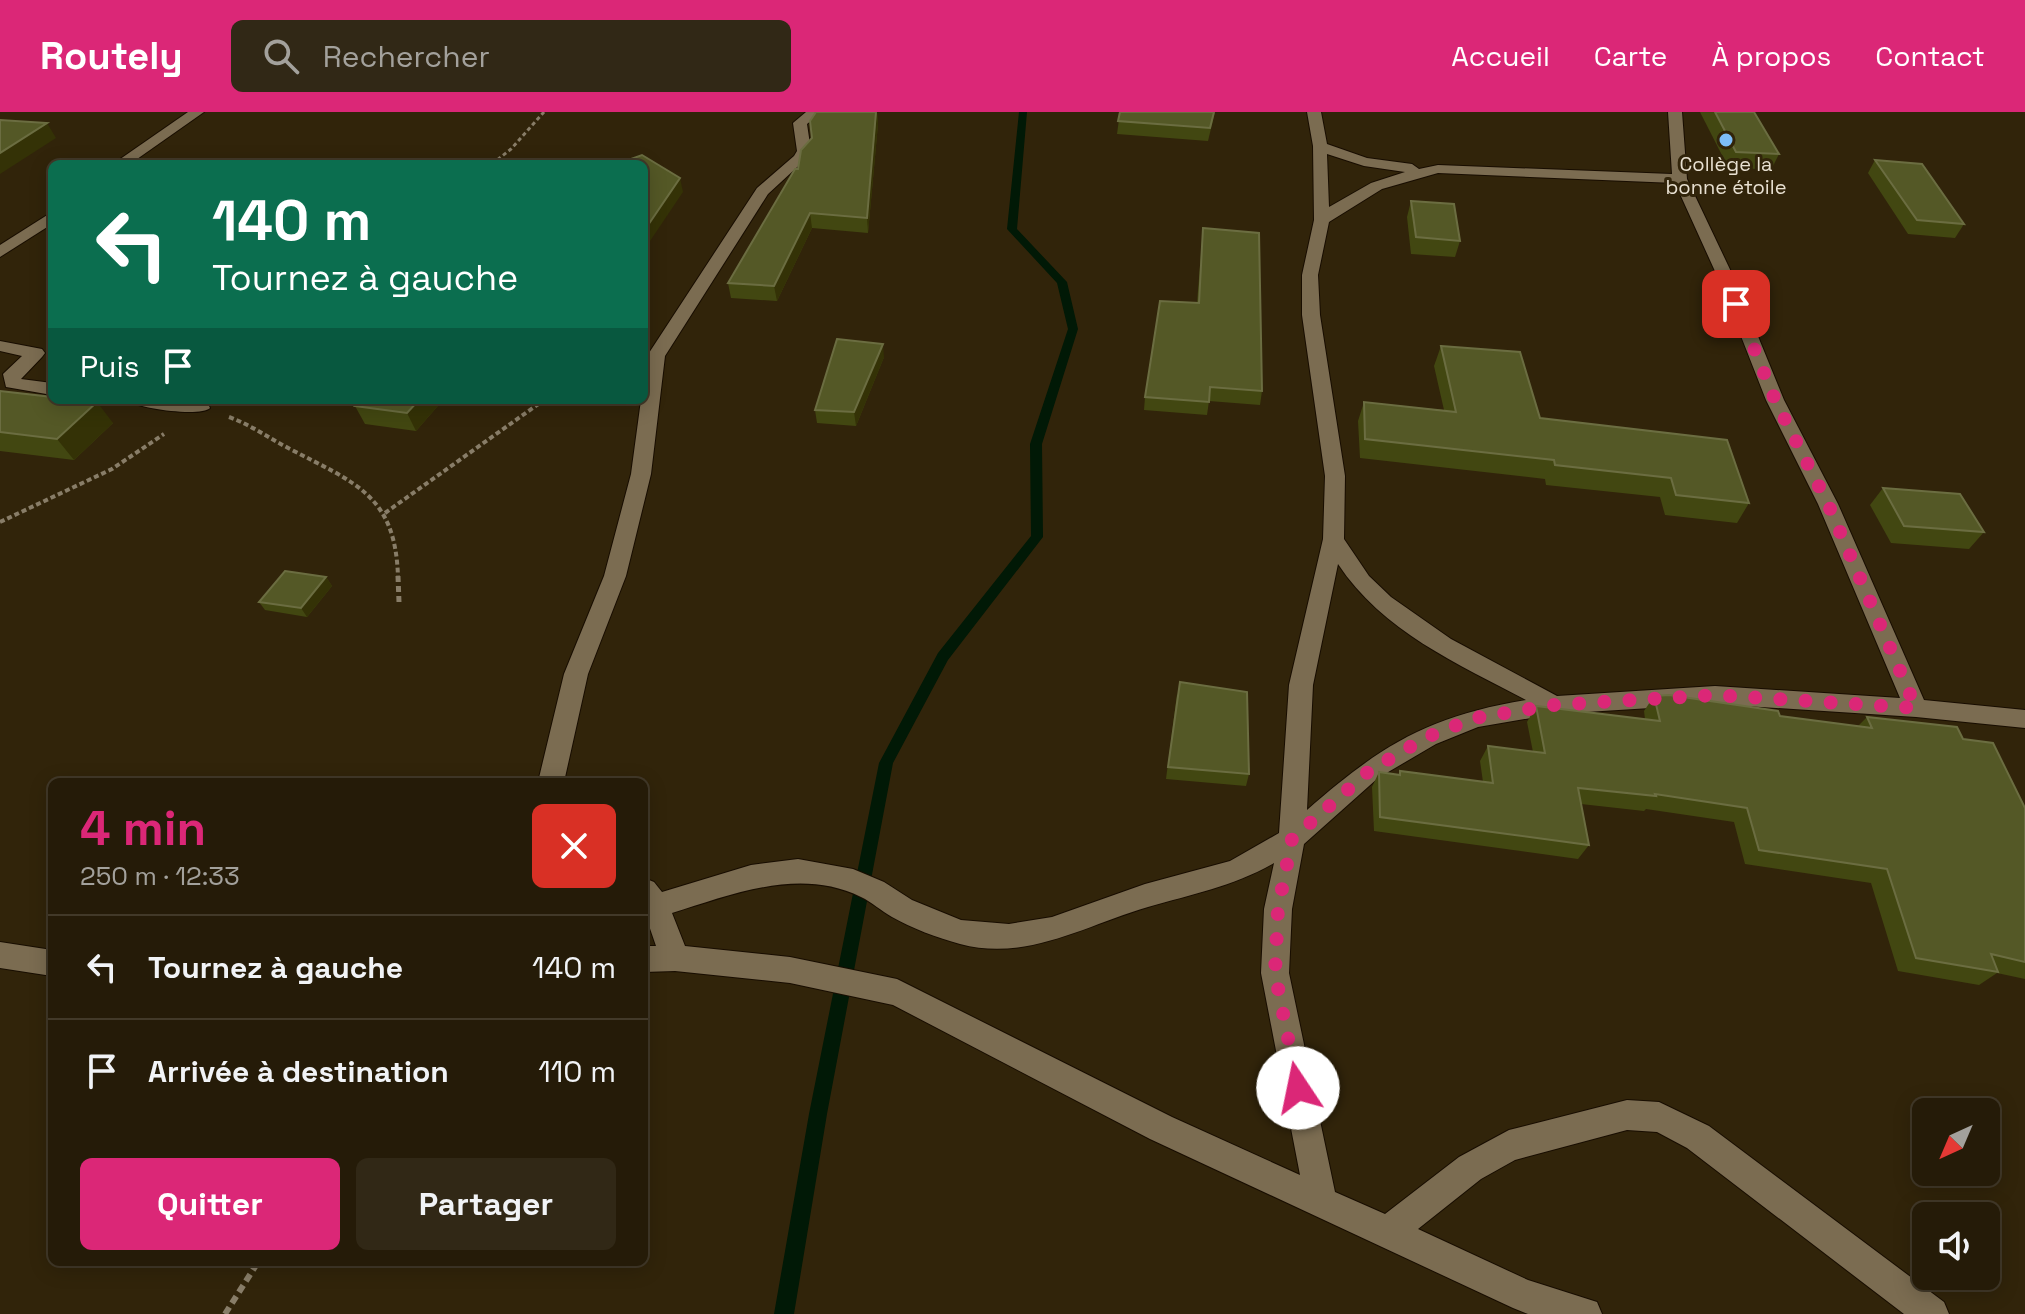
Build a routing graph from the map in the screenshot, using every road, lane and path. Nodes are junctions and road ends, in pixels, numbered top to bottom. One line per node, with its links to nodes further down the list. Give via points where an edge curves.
1 (197, 112): 7 (street)
2 (544, 112): 8 (path)
3 (815, 112): 14 (street, via 800,123 800,158 762,191)
4 (1314, 112): 6 (street)
5 (1675, 112): 10 (street)
6 (1320, 146): 9 (street, via 1352,161); 12 (street)
7 (126, 160)
8 (497, 160)
9 (1438, 169): 10 (street); 12 (street, via 1373,186)
10 (1680, 179): 25 (street)
11 (48, 220): 13 (street)
12 (1322, 220): 22 (street, via 1310,275 1311,315 1335,476)
13 (0, 252)
14 (654, 339): 27 (street, via 641,474 615,576 576,674)
15 (0, 346): 16 (street, via 36,353 12,374 12,383)
16 (48, 388)
17 (169, 404): 19 (street)
18 (538, 404): 20 (path)
19 (201, 408): 20 (path, via 255,425 339,475); 21 (path, via 112,469)
20 (385, 513): 23 (path, via 392,528)
21 (0, 522)
22 (1333, 539): 24 (street, via 1382,602); 28 (street, via 1301,685)
23 (399, 602)
24 (1554, 705): 25 (street, via 1715,695); 28 (street, via 1475,718 1427,737 1369,771)
25 (1916, 708): 26 (street)
26 (2025, 719)
27 (552, 778)
28 (1292, 839): 29 (street, via 1237,871 1009,937 961,932 902,909 844,877 798,871); 34 (street, via 1278,909 1275,973)
29 (650, 898): 31 (street)
30 (0, 955): 33 (street)
31 (675, 958): 32 (street); 34 (street, via 790,970 897,992 1161,1128)
32 (648, 959)
33 (48, 962)
34 (1321, 1202): 35 (street)
35 (1387, 1233): 38 (street, via 1525,1296); 39 (street, via 1470,1168 1509,1146 1627,1115 1659,1117 1698,1137)
36 (255, 1266): 37 (path)
37 (225, 1314)
38 (1585, 1314)
39 (1932, 1314)

